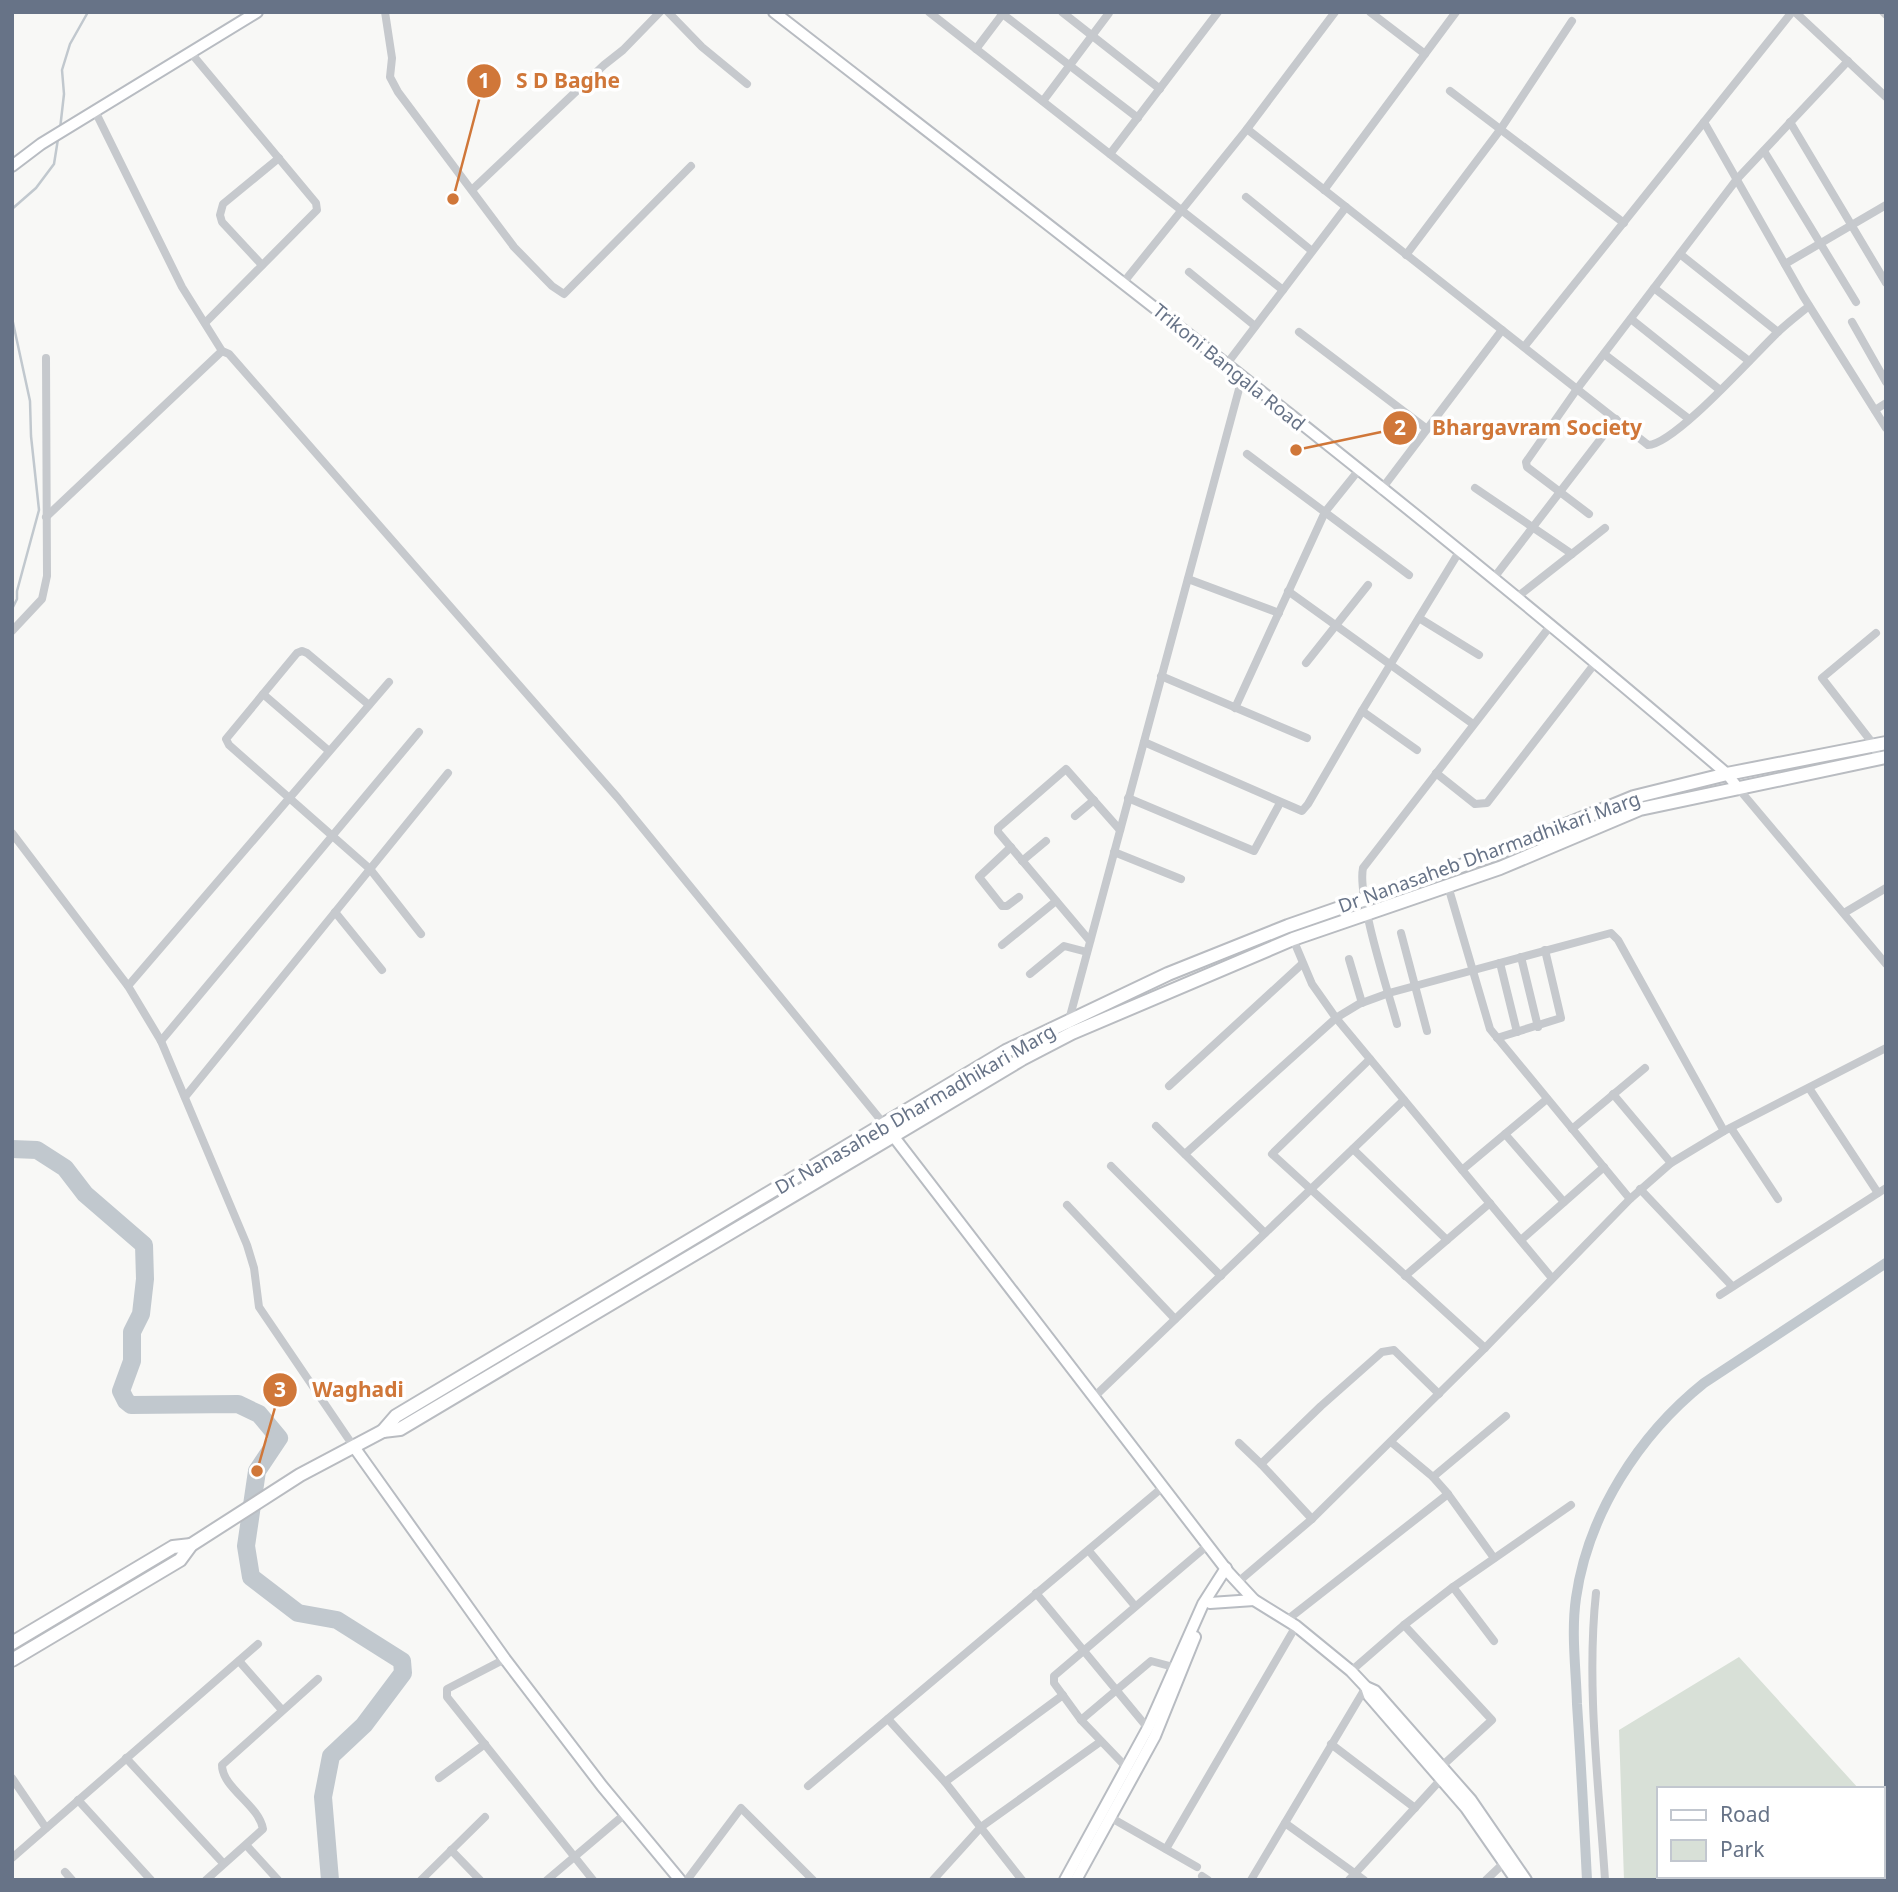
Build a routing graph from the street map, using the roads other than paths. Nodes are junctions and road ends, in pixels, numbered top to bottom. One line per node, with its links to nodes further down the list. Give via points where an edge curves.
1 (257, 12): 18 (street)
2 (385, 12): 39 (street, via 390,77)
3 (660, 12): 39 (street)
4 (668, 12): 22 (street)
5 (774, 12): 54 (street, Trikoni Bangala Road)
6 (929, 12): 17 (street)
7 (1062, 12): 16 (street)
8 (1218, 12): 23 (street)
9 (1335, 12): 31 (street)
10 (1370, 12): 19 (street)
11 (1456, 12): 19 (street)
12 (1793, 12): 20 (street); 29 (street)
13 (1002, 13): 17 (street); 21 (street)
14 (1109, 13): 16 (street)
15 (1572, 21): 32 (street)
16 (1092, 36): 21 (street); 23 (street)
17 (976, 49): 26 (street)
18 (191, 53): 27 (street); 35 (street)
19 (1425, 54): 40 (street)
20 (1848, 61): 25 (street); 30 (street)
21 (1070, 66): 26 (street); 28 (street)
22 (747, 83)
23 (1160, 89): 28 (street)
24 (1450, 91): 32 (street)
25 (1886, 96)
26 (1043, 101): 34 (street)
27 (95, 111): 36 (street); 61 (street, via 182,287)
28 (1138, 118): 34 (street)
29 (1704, 122): 38 (street); 45 (street)
30 (1790, 122): 33 (street); 46 (street)
31 (1247, 129): 40 (street); 44 (street)
32 (1500, 130): 45 (street); 50 (street)
33 (1764, 150): 38 (street); 47 (street)
34 (1110, 153): 44 (street)
35 (279, 158): 52 (street, via 317,210); 52 (street, via 223,204 220,215)
36 (12, 166)
37 (691, 166): 39 (street, via 564,294 514,247)
38 (1737, 179): 49 (street); 51 (street)
39 (473, 189)
40 (1324, 190): 43 (street)
41 (1246, 197): 48 (street)
42 (1886, 205): 46 (street)
43 (1346, 207): 48 (street); 50 (street)
44 (1182, 210): 54 (street); 57 (street)
45 (1624, 223): 67 (street)
46 (1851, 225): 47 (street); 55 (street)
47 (1821, 243): 51 (street); 58 (street)
48 (1312, 251): 57 (street)
49 (1680, 254): 56 (street); 66 (street)
50 (1406, 255): 64 (street)
51 (1785, 264): 59 (street)
52 (262, 265): 61 (street)
53 (1189, 272): 63 (street)
54 (1123, 283): 72 (street, Trikoni Bangala Road)
55 (1886, 283)
56 (1654, 288): 60 (street); 71 (street)
57 (1283, 289): 63 (street)
58 (1856, 302)
59 (1809, 306): 66 (street); 78 (street)
60 (1631, 319): 69 (street); 76 (street)
61 (205, 323): 68 (street)
62 (1852, 323): 74 (street)
63 (1255, 326): 72 (street)
64 (1502, 330): 67 (street); 82 (street)
65 (1299, 332): 82 (street)
66 (1778, 332): 71 (street)
67 (1524, 347): 75 (street)
68 (222, 351): 90 (street); 187 (street, via 618,798)
69 (1604, 354): 75 (street); 80 (street)
70 (47, 358): 90 (street)
71 (1749, 361): 76 (street)
72 (1226, 365): 73 (street, Trikoni Bangala Road)
73 (1242, 378): 84 (street, Trikoni Bangala Road); 96 (street)
74 (1886, 382)
75 (1577, 389): 79 (street); 87 (street, via 1526,462)
76 (1720, 390): 80 (street)
77 (1886, 403): 78 (street)
78 (1875, 410): 81 (street)
79 (1616, 419): 80 (street, via 1651,445); 87 (street)
80 (1689, 419)
81 (1886, 428)
82 (1427, 429): 86 (street)
83 (1247, 454): 88 (street)
84 (1358, 471): 86 (street, Trikoni Bangala Road); 88 (street)
85 (1475, 488): 91 (street)
86 (1381, 490): 93 (street, Trikoni Bangala Road)
87 (1559, 492): 89 (street); 91 (street)
88 (1325, 512): 95 (street); 99 (street)
89 (1588, 514)
90 (46, 517): 105 (street, via 45,591 37,607)
91 (1533, 527): 94 (street); 97 (street)
92 (1605, 528): 94 (street)
93 (1459, 552): 97 (street, Trikoni Bangala Road); 102 (street)
94 (1572, 554): 100 (street)
95 (1409, 575)
96 (1188, 579): 101 (street); 111 (street)
97 (1493, 579): 100 (street, Trikoni Bangala Road)
98 (1368, 585): 103 (street)
99 (1289, 591): 101 (street); 103 (street)
100 (1516, 598): 104 (street, Trikoni Bangala Road)
101 (1279, 613): 115 (street)
102 (1419, 618): 107 (street); 110 (street)
103 (1336, 624): 109 (street); 110 (street)
104 (1551, 625): 108 (street, Trikoni Bangala Road); 117 (street)
105 (12, 631)
106 (1876, 633): 121 (street, via 1822,678)
107 (1479, 655)
108 (1596, 662): 126 (street, via 1487,803 1475,804); 127 (street, Trikoni Bangala Road)
109 (1306, 663)
110 (1391, 664): 116 (street); 117 (street)
111 (1161, 676): 115 (street); 120 (street)
112 (388, 682): 114 (street)
113 (262, 694): 114 (street, via 297,653 304,651); 123 (street); 129 (street, via 227,735 227,742)
114 (369, 705): 123 (street)
115 (1235, 708): 119 (street)
116 (1362, 711): 122 (street); 132 (street, via 1305,809 1298,811)
117 (1473, 724): 126 (street)
118 (419, 732): 136 (street)
119 (1307, 738)
120 (1144, 742): 130 (street); 132 (street)
121 (1880, 744): 124 (street); 127 (main road, Dr Nanasaheb Dharmadhikari Marg)
122 (1417, 750)
123 (329, 751): 129 (street)
124 (1882, 758): 128 (main road, Dr Nanasaheb Dharmadhikari Marg)
125 (448, 773): 141 (street)
126 (1437, 773): 146 (street, via 1367,862 1362,873)
127 (1727, 774): 128 (street, Trikoni Bangala Road); 146 (main road, Dr Nanasaheb Dharmadhikari Marg, via 1634,797 1495,854)
128 (1738, 788): 143 (main road, Dr Nanasaheb Dharmadhikari Marg, via 1640,809); 150 (street)
129 (289, 797): 136 (street); 166 (street)
130 (1128, 798): 132 (street, via 1254,851); 134 (street)
131 (1094, 800): 133 (street); 134 (street); 138 (street, via 1069,771 1062,771 999,825 998,832)
132 (1280, 803)
133 (1074, 816)
134 (1120, 830): 139 (street)
135 (12, 833): 166 (street)
136 (333, 835): 141 (street); 177 (street)
137 (1046, 841): 140 (street)
138 (1011, 847): 140 (street); 145 (street, via 979,877 1002,906)
139 (1114, 852): 142 (street); 154 (street)
140 (1022, 861): 147 (street)
141 (370, 869): 148 (street); 153 (street)
142 (1181, 879)
143 (1448, 886): 149 (main road, Dr Nanasaheb Dharmadhikari Marg); 164 (street)
144 (1886, 888): 150 (street)
145 (1019, 897)
146 (1364, 898): 149 (street); 151 (main road, Dr Nanasaheb Dharmadhikari Marg)
147 (1056, 901): 154 (street); 155 (street)
148 (335, 912): 163 (street); 184 (street)
149 (1368, 913): 151 (main road, Dr Nanasaheb Dharmadhikari Marg); 168 (street)
150 (1844, 914): 162 (street)
151 (1290, 932): 161 (street); 172 (main road, Dr Nanasaheb Dharmadhikari Marg, via 1168,974)
152 (1401, 933): 167 (street)
153 (421, 934)
154 (1090, 941): 157 (street)
155 (1002, 945)
156 (1545, 950): 158 (street); 173 (street, via 1561,1018); 190 (street, via 1607,934 1616,936)
157 (1087, 952): 165 (street, via 1064,946); 172 (street)
158 (1521, 957): 160 (street); 173 (street)
159 (1349, 959): 169 (street)
160 (1500, 962): 164 (street); 175 (street)
161 (1302, 964): 170 (street); 181 (street)
162 (1886, 964)
163 (382, 970)
164 (1472, 970): 167 (street); 176 (street, via 1486,1019)
165 (1030, 974)
166 (128, 986): 177 (street)
167 (1414, 987): 168 (street); 174 (street)
168 (1389, 993): 169 (street); 171 (street)
169 (1362, 1003): 170 (street)
170 (1336, 1018): 179 (street); 194 (street)
171 (1397, 1024)
172 (1070, 1027): 187 (main road, Dr Nanasaheb Dharmadhikari Marg, via 1006,1052); 192 (main road, Dr Nanasaheb Dharmadhikari Marg)
173 (1538, 1027): 175 (street)
174 (1427, 1031)
175 (1517, 1032): 176 (street)
176 (1497, 1038): 185 (street)
177 (161, 1041): 184 (street)
178 (1886, 1048): 182 (street)
179 (1370, 1059): 186 (street); 200 (street, via 1272,1154)
180 (1645, 1068): 183 (street)
181 (1170, 1086)
182 (1809, 1088): 190 (street); 201 (street)
183 (1614, 1094): 189 (street); 195 (street)
184 (185, 1097): 223 (street, via 247,1245 259,1307)
185 (1547, 1099): 189 (street); 191 (street)
186 (1404, 1100): 193 (street); 198 (street)
187 (884, 1124): 192 (street); 220 (main road, Dr Nanasaheb Dharmadhikari Marg, via 396,1416)
188 (1156, 1126): 194 (street)
189 (1572, 1129): 197 (street)
190 (1728, 1130): 195 (street); 203 (street)
191 (1505, 1134): 198 (street); 204 (street)
192 (893, 1136): 218 (street); 220 (main road, Dr Nanasaheb Dharmadhikari Marg, via 400,1429)
193 (1353, 1149): 200 (street); 208 (street)
194 (1185, 1154): 207 (street)
195 (1671, 1164): 199 (street)
196 (1111, 1166): 210 (street)
197 (1604, 1167): 202 (street); 204 (street)
198 (1462, 1170): 205 (street)
199 (1640, 1189): 202 (street); 213 (street)
200 (1310, 1190): 207 (street); 211 (street)
201 (1882, 1190): 213 (street)
202 (1630, 1199): 212 (street)
203 (1778, 1199)
204 (1564, 1202): 209 (street)
205 (1490, 1203): 208 (street); 209 (street)
206 (1067, 1205): 215 (street)
207 (1265, 1233): 210 (street)
208 (1447, 1240): 211 (street)
209 (1521, 1240): 212 (street)
210 (1221, 1276): 215 (street)
211 (1405, 1276): 216 (street)
212 (1552, 1278): 216 (street)
213 (1732, 1286): 214 (street)
214 (1720, 1295)
215 (1175, 1319): 218 (street)
216 (1485, 1349): 217 (street)
217 (1439, 1394): 221 (street); 224 (street, via 1394,1350 1382,1352)
218 (1094, 1397): 226 (street)
219 (1506, 1416): 225 (street)
220 (383, 1431): 223 (main road, Dr Nanasaheb Dharmadhikari Marg)
221 (1391, 1442): 225 (street); 229 (street)
222 (1239, 1443): 224 (street)
223 (354, 1447): 230 (main road, Dr Nanasaheb Dharmadhikari Marg, via 300,1475); 248 (street)
224 (1261, 1464): 229 (street)
225 (1433, 1477): 227 (street)
226 (1163, 1487): 231 (street); 232 (street)
227 (1448, 1494): 233 (street); 242 (street)
228 (1571, 1505): 233 (street)
229 (1312, 1519): 235 (street)
230 (191, 1545): 245 (main road, Dr Nanasaheb Dharmadhikari Marg, via 173,1547); 249 (main road, Dr Nanasaheb Dharmadhikari Marg, via 180,1560)
231 (1208, 1545): 234 (street); 241 (street)
232 (1089, 1551): 237 (street); 241 (street)
233 (1494, 1558): 236 (street)
234 (1227, 1570): 235 (street); 240 (street); 251 (street, via 1203,1604)
235 (1238, 1582): 239 (street)
236 (1453, 1587): 243 (street); 244 (street)
237 (1036, 1593): 247 (street); 258 (street)
238 (1597, 1593): 310 (street, via 1593,1687)
239 (1254, 1600): 240 (street); 242 (street)
240 (1210, 1603): 251 (street)
241 (1135, 1606): 247 (street)
242 (1292, 1623): 252 (street); 280 (street)
243 (1404, 1625): 252 (street); 266 (street, via 1492,1720)
244 (1494, 1641)
245 (12, 1643)
246 (258, 1644): 250 (street)
247 (1082, 1650): 255 (street); 256 (street, via 1054,1676)
248 (505, 1659): 262 (street, via 446,1693); 273 (street)
249 (12, 1660)
250 (239, 1661): 257 (street); 264 (street)
251 (1178, 1669): 255 (street, via 1151,1661); 260 (street)
252 (1352, 1671): 254 (street)
253 (318, 1679): 257 (street)
254 (1366, 1687): 263 (street); 266 (street, via 1375,1691)
255 (1116, 1690): 259 (street); 260 (street)
256 (1063, 1695): 259 (street); 269 (street)
257 (282, 1710): 279 (street, via 222,1765 225,1777 262,1824 261,1833)
258 (888, 1719): 269 (street); 270 (street)
259 (1080, 1720): 261 (street)
260 (1151, 1732): 265 (street)
261 (1100, 1742): 265 (street); 277 (street)
262 (485, 1744): 268 (street); 282 (street)
263 (1331, 1744): 272 (street); 276 (street)
264 (126, 1758): 271 (street); 285 (street)
265 (1131, 1771): 274 (street)
266 (1444, 1772): 272 (street); 284 (street)
267 (12, 1778): 278 (street)
268 (439, 1778)
269 (945, 1782): 277 (street)
270 (808, 1786)
271 (78, 1800): 278 (street); 291 (street)
272 (1415, 1808): 289 (street)
273 (625, 1814): 282 (street); 298 (street)
274 (1106, 1816): 280 (street); 303 (street); 304 (street)
275 (485, 1817): 281 (street)
276 (1284, 1823): 289 (street); 305 (street)
277 (981, 1827): 288 (street); 301 (street)
278 (46, 1828): 283 (street)
279 (247, 1846): 285 (street); 293 (street)
280 (1166, 1849): 286 (street)
281 (451, 1850): 294 (street); 295 (street)
282 (574, 1857): 296 (street); 297 (street)
283 (12, 1858)
284 (1508, 1860): 307 (street); 308 (street); 309 (street)
285 (223, 1863): 292 (street)
286 (1197, 1867)
287 (65, 1872): 290 (street)
288 (1019, 1876): 302 (street)
289 (1352, 1876): 306 (street)
290 (72, 1880)
291 (152, 1880)
292 (206, 1880)
293 (278, 1880)
294 (421, 1880)
295 (480, 1880)
296 (547, 1880)
297 (593, 1880)
298 (680, 1880)
299 (687, 1880): 300 (street, via 741,1808)
300 (813, 1880)
301 (933, 1880)
302 (1009, 1880)
303 (1066, 1880)
304 (1076, 1880)
305 (1251, 1880)
306 (1364, 1880)
307 (1486, 1880)
308 (1516, 1880)
309 (1526, 1880)
310 (1605, 1880)

